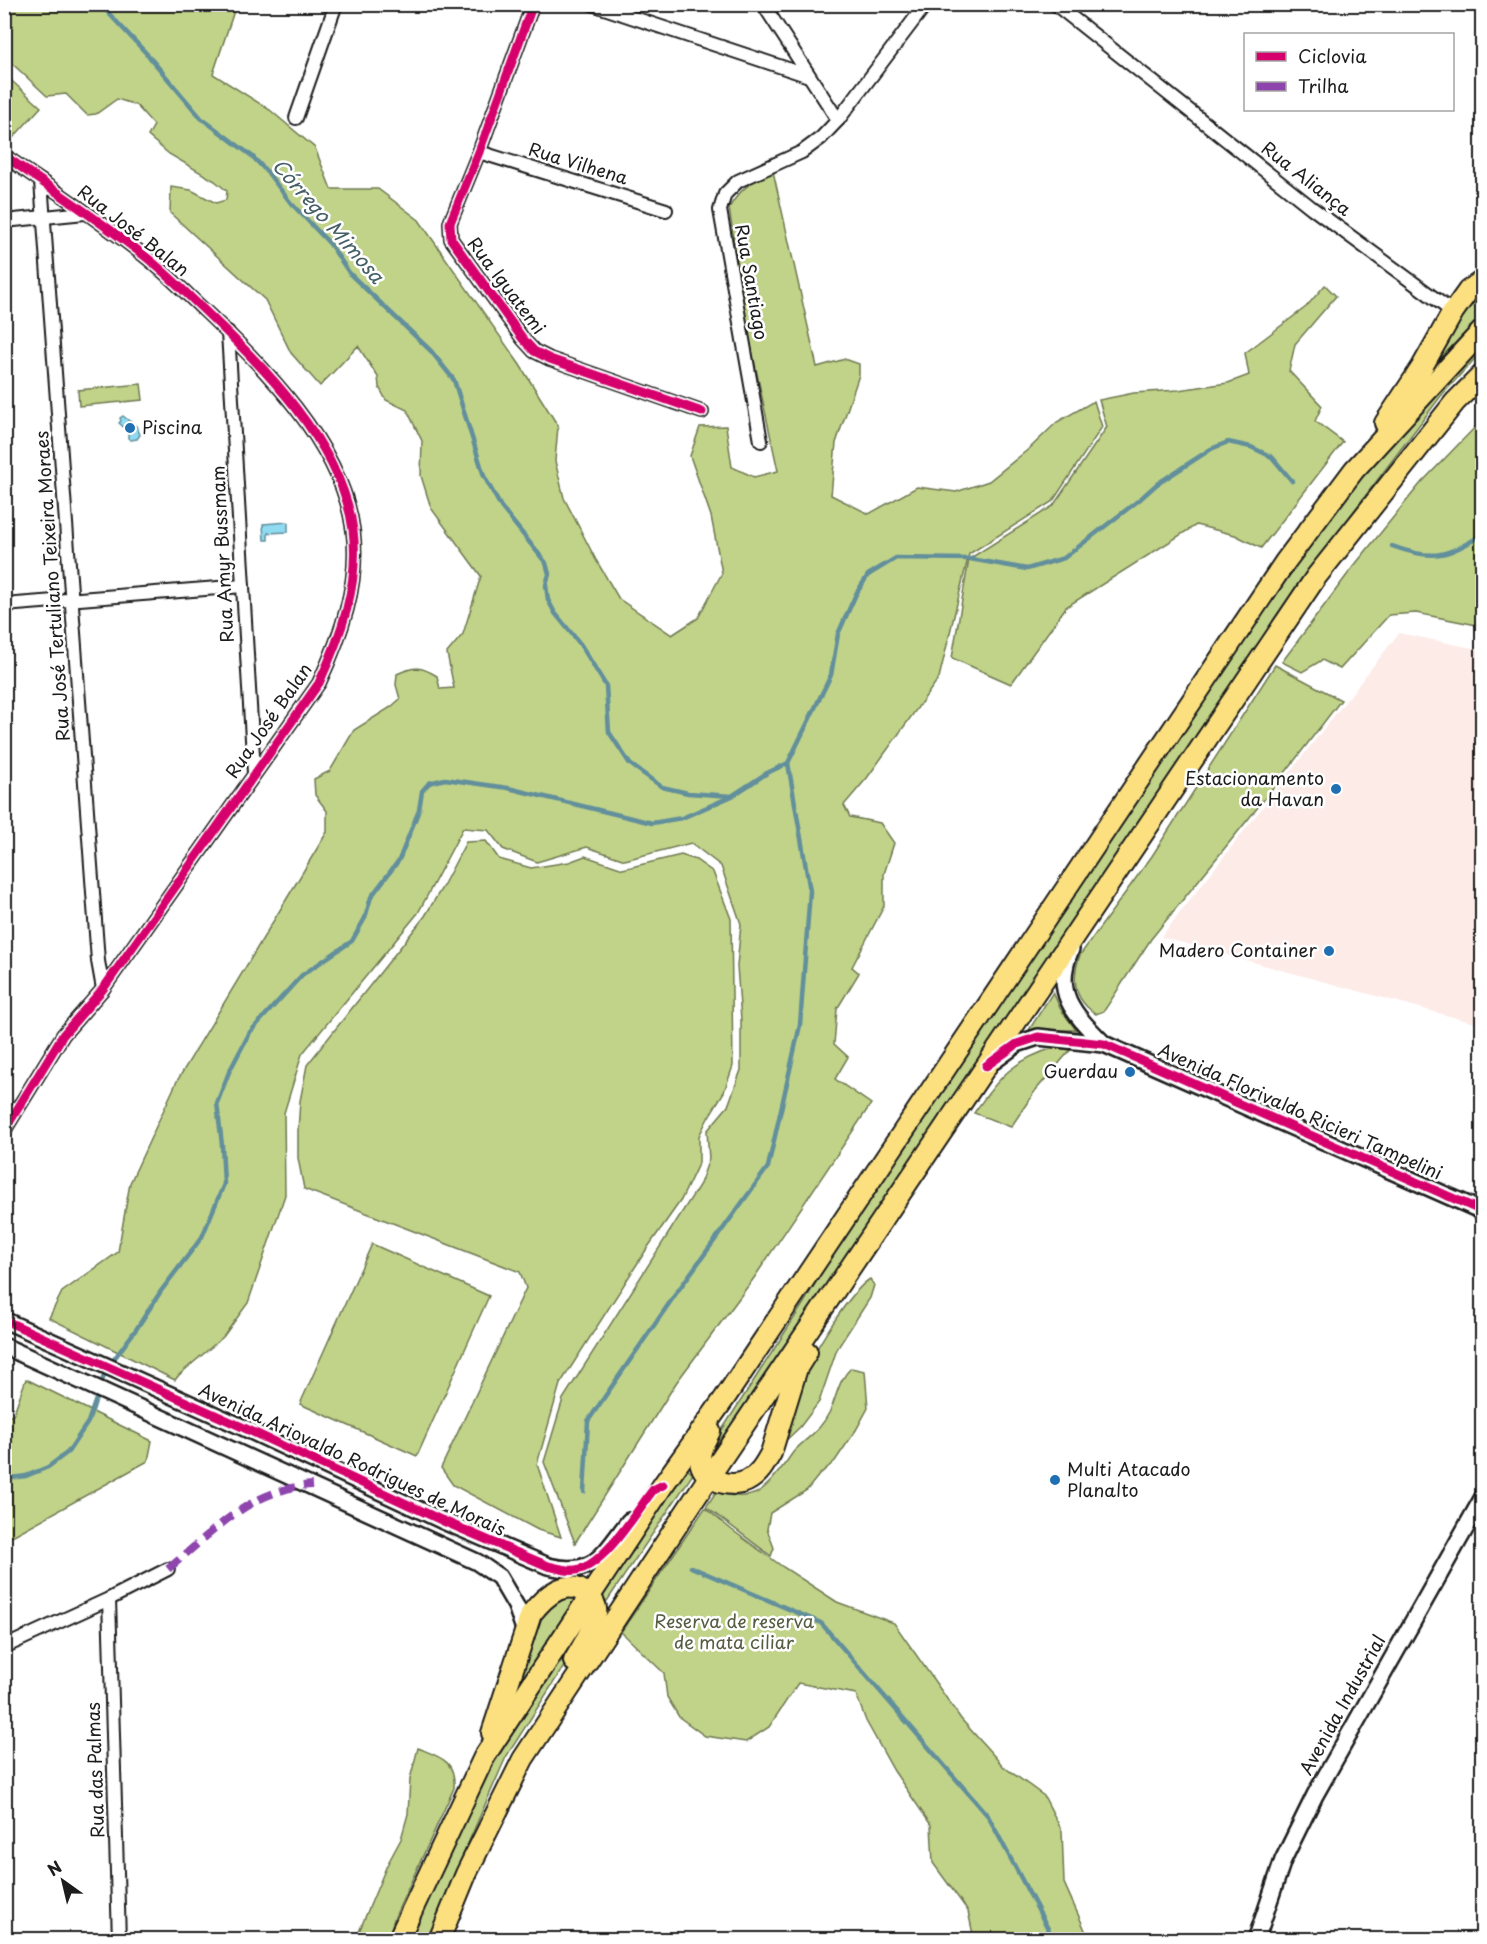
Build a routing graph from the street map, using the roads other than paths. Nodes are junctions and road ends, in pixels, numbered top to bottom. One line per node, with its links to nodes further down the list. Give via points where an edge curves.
1 (336, 4): 8 (street)
2 (533, 4): 10 (street, Rua Iguatemi)
3 (592, 4): 7 (street)
4 (763, 4): 7 (street)
5 (926, 4): 9 (street, Rua Santiago)
6 (1055, 4): 18 (street, Rua Aliança, via 1312,208)
7 (809, 76): 9 (street)
8 (296, 118)
9 (838, 120): 25 (street, Rua Santiago, via 802,152 738,181 725,194 720,210)
10 (479, 152): 13 (street, Rua Vilhena); 24 (street, Rua Iguatemi, via 450,223 451,239 523,339 534,351 550,359)
11 (5, 156): 12 (street, Rua José Balan)
12 (41, 181): 14 (street, Rua José Balan); 15 (street, Rua José Tertuliano Teixeira Moraes)
13 (666, 210)
14 (85, 213): 15 (street); 20 (street, Rua José Balan, via 146,257)
15 (44, 218): 16 (street); 28 (street, Rua José Tertuliano Teixeira Moraes)
16 (4, 221)
17 (1482, 281): 18 (highway, via 1467,291)
18 (1453, 312): 26 (highway)
19 (1482, 331): 26 (highway)
20 (228, 332): 27 (street, Rua Amyr Bussmam); 30 (street, Rua José Balan, via 294,406 322,448 348,503 353,532 350,594 333,654 319,684)
21 (1482, 367): 23 (highway)
22 (1482, 375): 23 (highway)
23 (1455, 402): 31 (highway, via 1316,577)
24 (702, 412)
25 (761, 441)
26 (1354, 470): 40 (highway, via 1285,562)
27 (243, 586): 28 (street); 30 (street, Rua Amyr Bussmam)
28 (72, 600): 29 (street); 32 (street, Rua José Tertuliano Teixeira Moraes)
29 (4, 605)
30 (254, 773): 32 (street, Rua José Balan)
31 (1079, 930): 33 (street, Avenida Florivaldo Ricieri Tampelini, via 1066,961 1064,987 1080,1019); 34 (highway)
32 (103, 989): 35 (street, Rua José Balan, via 63,1035)
33 (1104, 1044): 34 (street, Avenida Florivaldo Ricieri Tampelini, via 1038,1037 1017,1044); 36 (street, Avenida Florivaldo Ricieri Tampelini)
34 (986, 1066): 37 (highway)
35 (4, 1131)
36 (1482, 1211)
37 (840, 1285): 41 (highway); 41 (highway, via 838,1300 797,1368 765,1465 739,1483)
38 (4, 1320): 42 (street, Avenida Ariovaldo Rodrigues de Morais, via 548,1566 580,1569 603,1555 653,1490)
39 (4, 1346): 47 (street, via 477,1562 499,1577)
40 (724, 1399): 41 (highway, via 702,1449 702,1468); 42 (highway)
41 (709, 1477): 50 (highway)
42 (663, 1485): 45 (highway)
43 (1482, 1499): 54 (street, Avenida Industrial, via 1315,1795 1283,1860)
44 (168, 1569): 46 (street)
45 (589, 1596): 47 (highway, via 570,1587 553,1591 531,1614); 49 (highway); 50 (highway, via 596,1605 594,1622)
46 (109, 1599): 48 (street); 51 (street, Rua das Palmas)
47 (525, 1632): 49 (highway)
48 (4, 1647)
49 (484, 1757): 52 (highway)
50 (523, 1759): 53 (highway, via 466,1874)
51 (119, 1940)
52 (398, 1940)
53 (439, 1940)
54 (1256, 1940)

